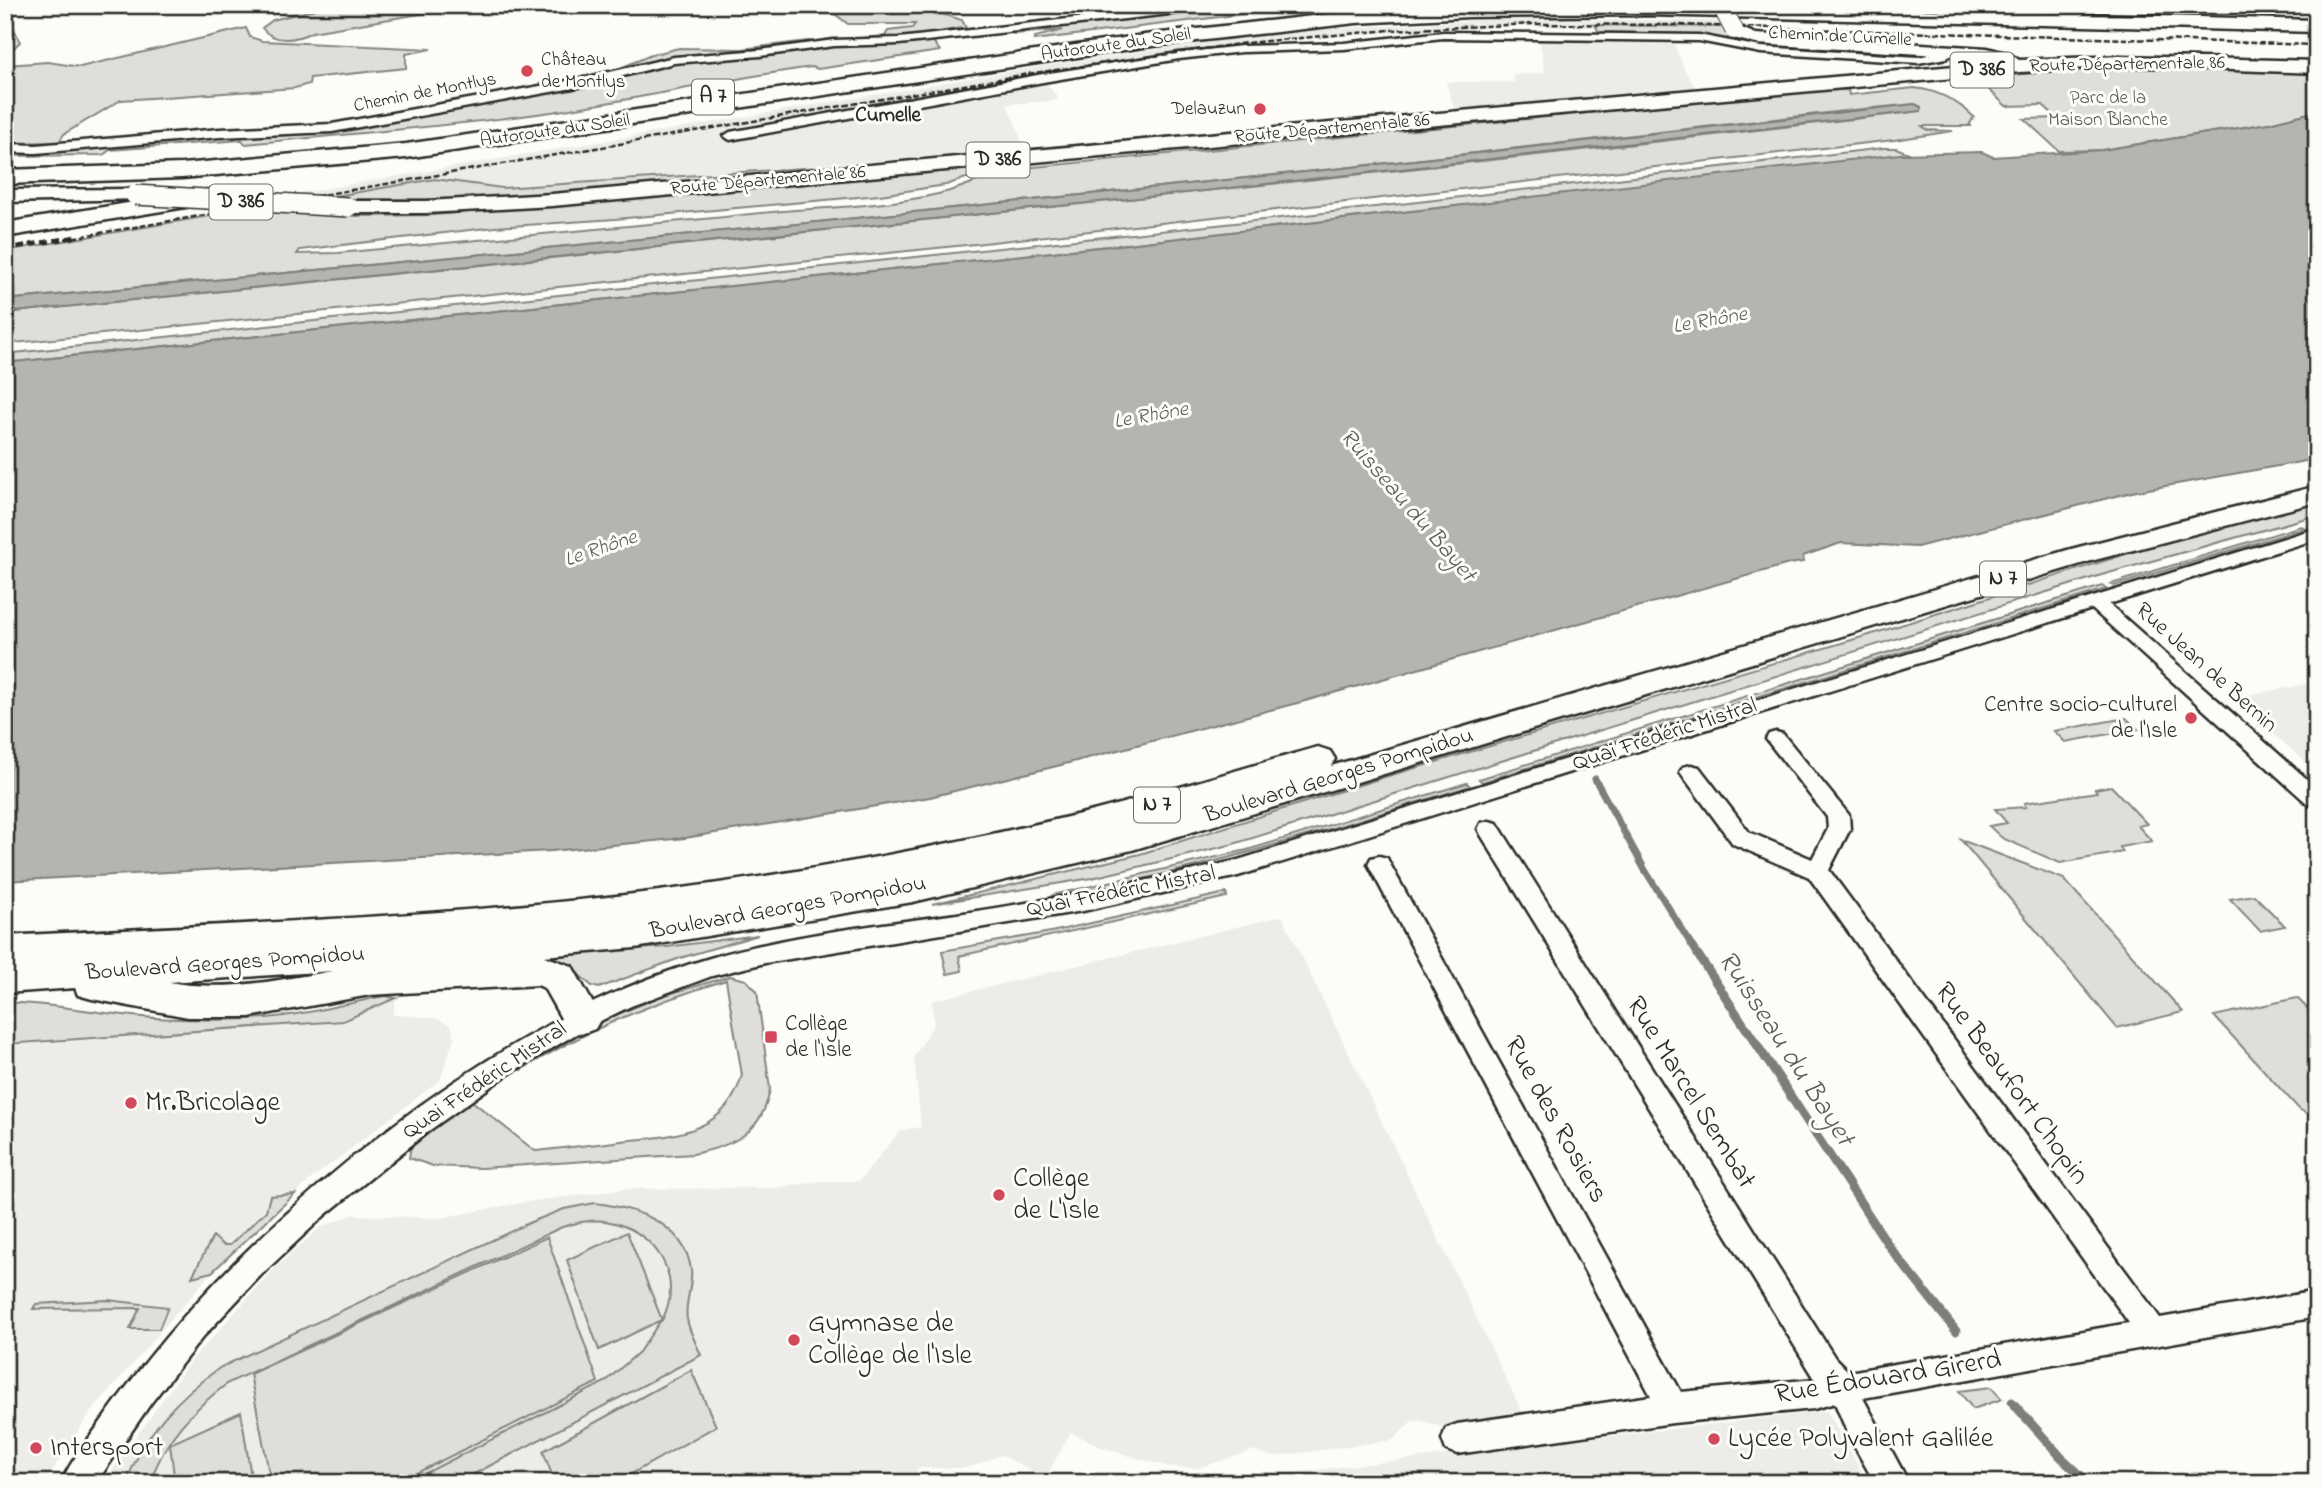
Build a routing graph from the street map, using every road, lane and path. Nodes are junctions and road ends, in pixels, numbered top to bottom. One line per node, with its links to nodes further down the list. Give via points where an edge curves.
1 (1224, 5): 12 (street, Chemin de Montlys, via 674,60 584,82 332,128)
2 (1418, 5): 13 (highway, Autoroute du Soleil / A 7, via 1185,26 387,143 189,160)
3 (1721, 5): 7 (street, bridge, via 1734,30 1746,38)
4 (1827, 5): 5 (highway)
5 (2317, 18)
6 (2317, 26): 10 (highway, Autoroute du Soleil / A 7, via 1635,9 1407,14 1157,39)
7 (1945, 50): 8 (street, via 1994,54); 11 (street, Chemin de Cumelle, via 1937,58 1918,60 1761,50 1699,38 1469,34 1334,47 1230,50 1042,78)
8 (2020, 66): 9 (main road, Route Départementale 86 / D 386, via 2122,61); 15 (main road, Route Départementale 86 / D 386, bridge, via 552,200 426,208 135,195)
9 (2317, 67)
10 (526, 135): 14 (highway, Autoroute du Soleil / A 7, via 259,166); 16 (highway, via 488,148)
11 (730, 136)
12 (5, 148)
13 (5, 166)
14 (5, 177)
15 (5, 196)
16 (5, 230)
17 (2317, 477): 27 (main road, Boulevard Georges Pompidou / N 7, via 2164,510 1183,798 911,864 710,898 558,916)
18 (2317, 494): 28 (main road, Boulevard Georges Pompidou / N 7, via 2081,555 1144,834 913,888 635,933)
19 (2317, 533): 20 (street, Quai Frédéric Mistral)
20 (2094, 601): 23 (street, Rue Jean de Bernin); 30 (street, Quai Frédéric Mistral, via 1248,865 1120,897 761,954 672,979)
21 (1776, 739): 26 (street, via 1838,816 1839,829)
22 (1691, 772): 26 (street, via 1741,838)
23 (2317, 800)
24 (1489, 829): 33 (street, Rue Marcel Sembat, via 1825,1368)
25 (1379, 864): 34 (street, Rue des Rosiers)
26 (1817, 871): 32 (street, Rue Beaufort Chopin)
27 (5, 951)
28 (45, 975): 29 (main road, Boulevard Georges Pompidou / N 7); 30 (main road, via 188,1001 249,1001 370,981 540,970 558,977)
29 (5, 978)
30 (581, 1018): 36 (street, Quai Frédéric Mistral, via 513,1057 408,1132 258,1258 180,1342)
31 (2317, 1304): 32 (street, Rue Édouard Girerd)
32 (2154, 1333): 33 (street, Rue Édouard Girerd)
33 (1843, 1387): 34 (street, Rue Édouard Girerd); 37 (street, Rue Marcel Sembat)
34 (1674, 1408): 35 (street, Rue Édouard Girerd)
35 (1457, 1439)
36 (77, 1483)
37 (1893, 1483)

